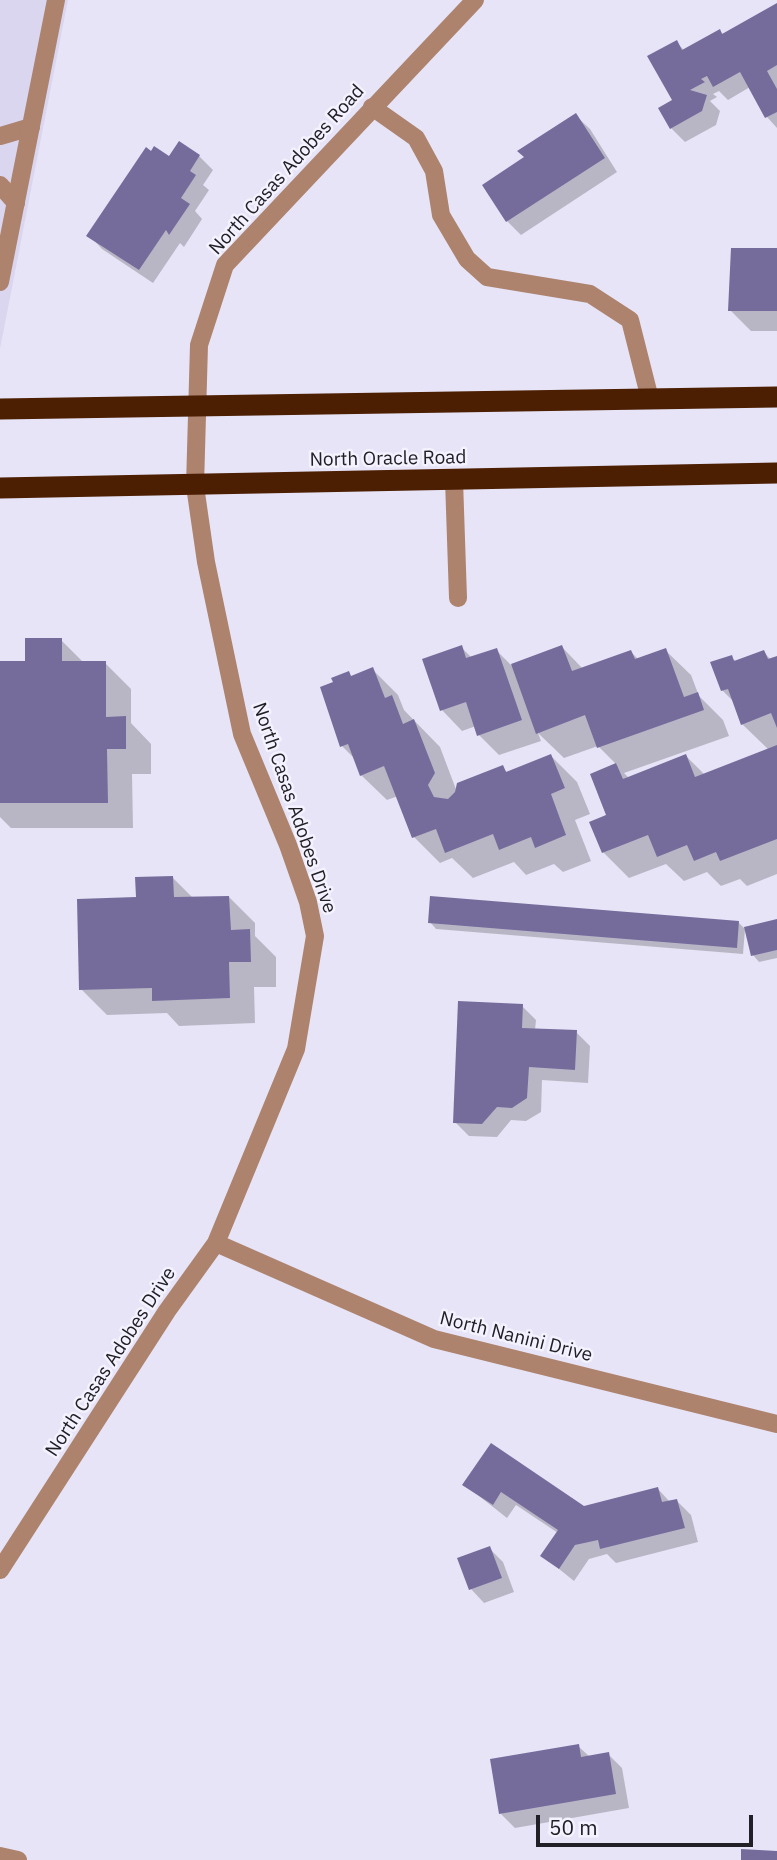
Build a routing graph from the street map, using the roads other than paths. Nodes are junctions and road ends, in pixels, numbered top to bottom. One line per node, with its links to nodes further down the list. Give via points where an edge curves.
1 (56, 0): 4 (street)
2 (475, 0): 3 (street, North Casas Adobes Road)
3 (372, 107): 10 (street, via 416,138 434,171 441,215 467,259 487,277 590,293 630,320); 11 (street, North Casas Adobes Road, via 225,265 199,345)
4 (31, 127): 5 (street); 7 (street)
5 (0, 136)
6 (0, 185): 7 (street)
7 (16, 203): 8 (street)
8 (0, 282)
9 (777, 397): 10 (highway)
10 (650, 399): 11 (highway)
11 (197, 404): 12 (highway); 15 (street, North Casas Adobes Road)
12 (0, 409)
13 (777, 473): 14 (highway, North Oracle Road)
14 (454, 480): 15 (highway, North Oracle Road); 17 (street)
15 (195, 485): 16 (highway, North Oracle Road); 18 (street, North Casas Adobes Drive, via 242,734 288,845 315,936 296,1049)
16 (0, 488)
17 (458, 598)
18 (216, 1243): 19 (street, North Nanini Drive, via 434,1339); 20 (street, North Casas Adobes Drive)
19 (777, 1424)
20 (0, 1570)
21 (0, 1856): 22 (street)
22 (18, 1860)

